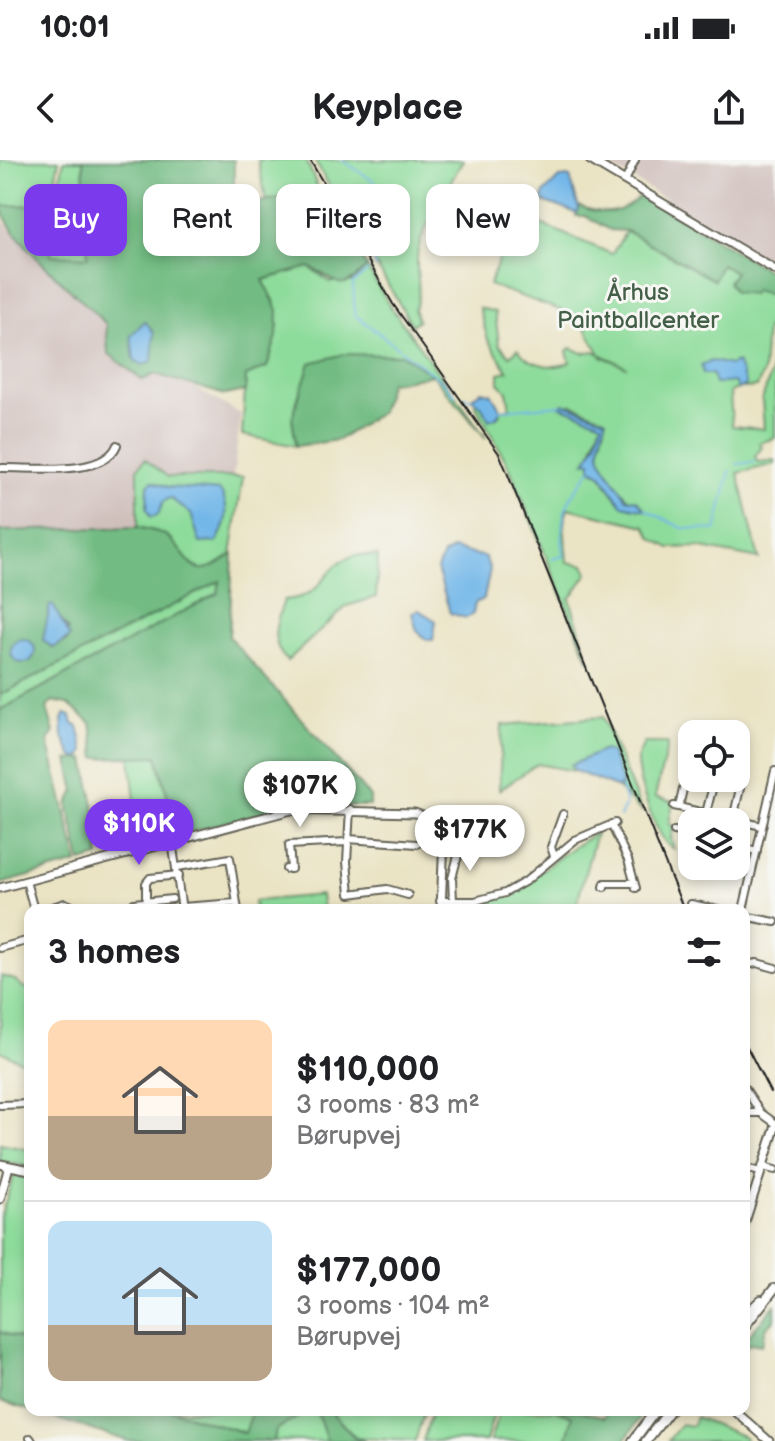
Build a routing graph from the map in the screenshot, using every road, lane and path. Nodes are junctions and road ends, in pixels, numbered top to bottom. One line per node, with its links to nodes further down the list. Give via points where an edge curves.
1 (590, 160): 3 (street)
2 (635, 160): 3 (street)
3 (626, 179): 4 (street)
4 (775, 270)
5 (117, 445): 6 (street, via 108,460 92,466)
6 (0, 468)
7 (775, 771): 13 (street)
8 (681, 792): 9 (street, via 677,806)
9 (685, 808)
10 (350, 809): 16 (street, via 291,810); 17 (street); 36 (street, via 415,813 438,822 444,836)
11 (563, 814): 22 (street, via 551,847)
12 (750, 823): 13 (street)
13 (762, 826): 21 (street)
14 (674, 831): 15 (street)
15 (678, 832)
16 (172, 841): 24 (street); 25 (street)
17 (348, 841): 19 (street); 23 (street, via 289,845 291,869); 28 (street, via 350,894 387,889)
18 (462, 841): 30 (street, via 452,878)
19 (417, 844)
20 (750, 849): 21 (street)
21 (757, 851): 38 (street)
22 (554, 856): 26 (street, via 575,840 613,824 634,886); 30 (street, via 505,893)
23 (286, 869)
24 (178, 871): 31 (street, via 150,878); 34 (street); 35 (street, via 230,858)
25 (26, 881): 27 (street); 33 (street)
26 (604, 887)
27 (0, 888)
28 (408, 895)
29 (172, 899): 31 (street)
30 (453, 901): 37 (street)
31 (146, 902): 32 (street)
32 (134, 903)
33 (32, 904)
34 (181, 904)
35 (237, 904)
36 (441, 904)
37 (444, 904)
38 (746, 904)
39 (750, 915): 40 (street)
40 (775, 922)
41 (24, 942): 42 (street)
42 (0, 948)
43 (750, 964): 44 (street)
44 (775, 968)
45 (750, 1096): 49 (street)
46 (0, 1105): 47 (street)
47 (24, 1107)
48 (750, 1113): 49 (street)
49 (761, 1113): 50 (street)
50 (775, 1125): 54 (street)
51 (4, 1165): 52 (street); 56 (street)
52 (24, 1169)
53 (750, 1169): 54 (street)
54 (762, 1170): 55 (street); 57 (street)
55 (775, 1170)
56 (0, 1199)
57 (750, 1207)
58 (774, 1289): 59 (main road); 60 (main road)
59 (750, 1311)
60 (750, 1319)
61 (652, 1416): 64 (main road)
62 (665, 1416): 65 (main road)
63 (741, 1416): 66 (street)
64 (633, 1441)
65 (646, 1441)
66 (769, 1441)

